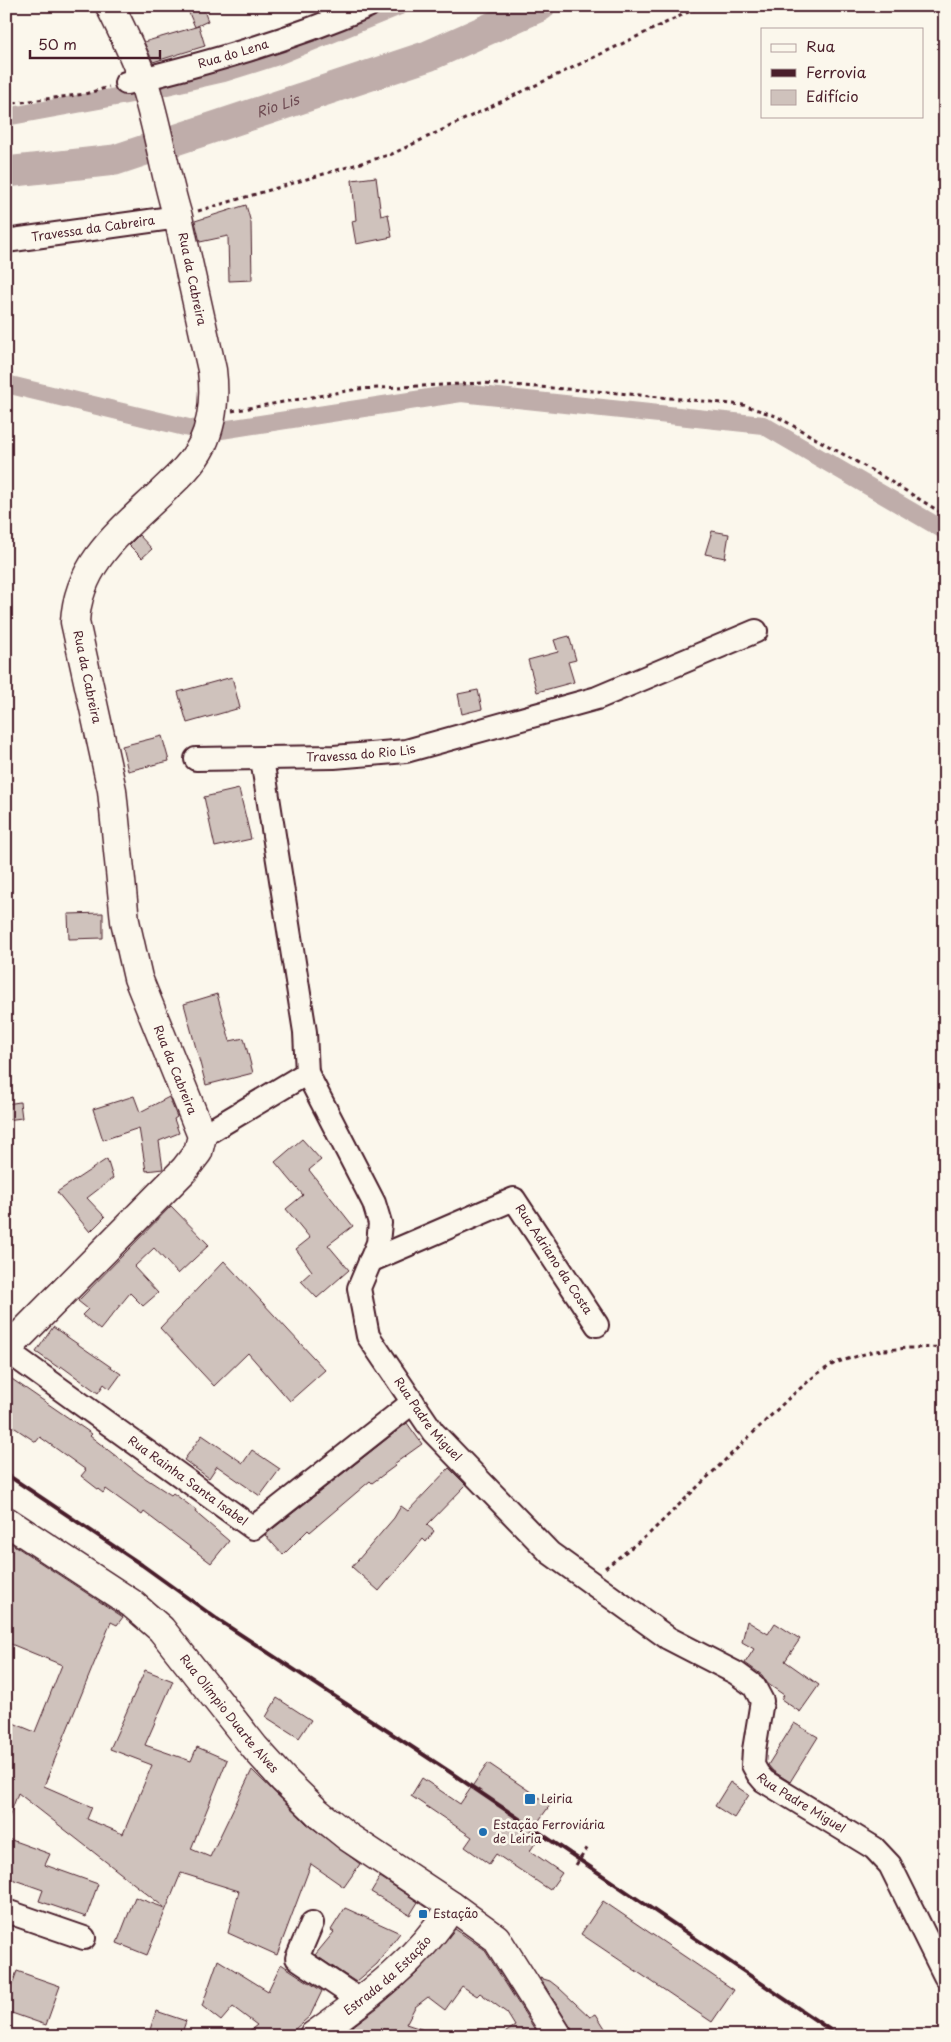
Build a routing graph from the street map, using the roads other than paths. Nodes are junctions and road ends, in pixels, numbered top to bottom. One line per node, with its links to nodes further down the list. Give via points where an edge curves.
1 (110, 6): 3 (main road, Rua da Cabreira)
2 (368, 6): 3 (street, Rua do Lena, via 317,27 220,59)
3 (134, 81): 4 (main road, Rua da Cabreira, via 150,106)
4 (174, 206): 5 (street, Travessa da Cabreira); 10 (main road, Rua da Cabreira, via 212,370 212,413 202,445 188,465 96,558 77,601 75,622 112,790 131,951 138,978)
5 (6, 241)
6 (756, 631): 8 (street, Travessa do Rio Lis, via 597,698 406,751)
7 (196, 759): 8 (street, Travessa do Rio Lis)
8 (262, 759): 9 (street, via 306,1032)
9 (307, 1073): 10 (street); 11 (street, Rua Padre Miguel, via 374,1203 380,1223 378,1243)
10 (202, 1136): 13 (main road, via 198,1152 185,1169)
11 (370, 1261): 12 (street, Rua Adriano da Costa, via 514,1199); 14 (street, Rua Padre Miguel, via 359,1288 368,1336)
12 (597, 1325)
13 (6, 1350): 14 (street, Rua Rainha Santa Isabel, via 252,1528)
14 (413, 1402): 20 (street, Rua Padre Miguel, via 433,1432 550,1554 668,1638 736,1672 754,1686 762,1701 753,1765 758,1774 764,1781 874,1848 890,1865)
15 (6, 1521): 16 (main road, Rua Olímpio Duarte Alves, via 140,1610 171,1641 255,1748 299,1796 348,1837)
16 (452, 1906): 21 (main road, Estrada da Estação, via 417,1953); 23 (main road, Rua Olímpio Duarte Alves, via 496,1938)
17 (6, 1911): 19 (street)
18 (312, 1923): 21 (street, via 297,1958)
19 (84, 1938)
20 (945, 1976)
21 (361, 2001): 22 (main road, Estrada da Estação)
22 (313, 2036)
23 (558, 2036)

